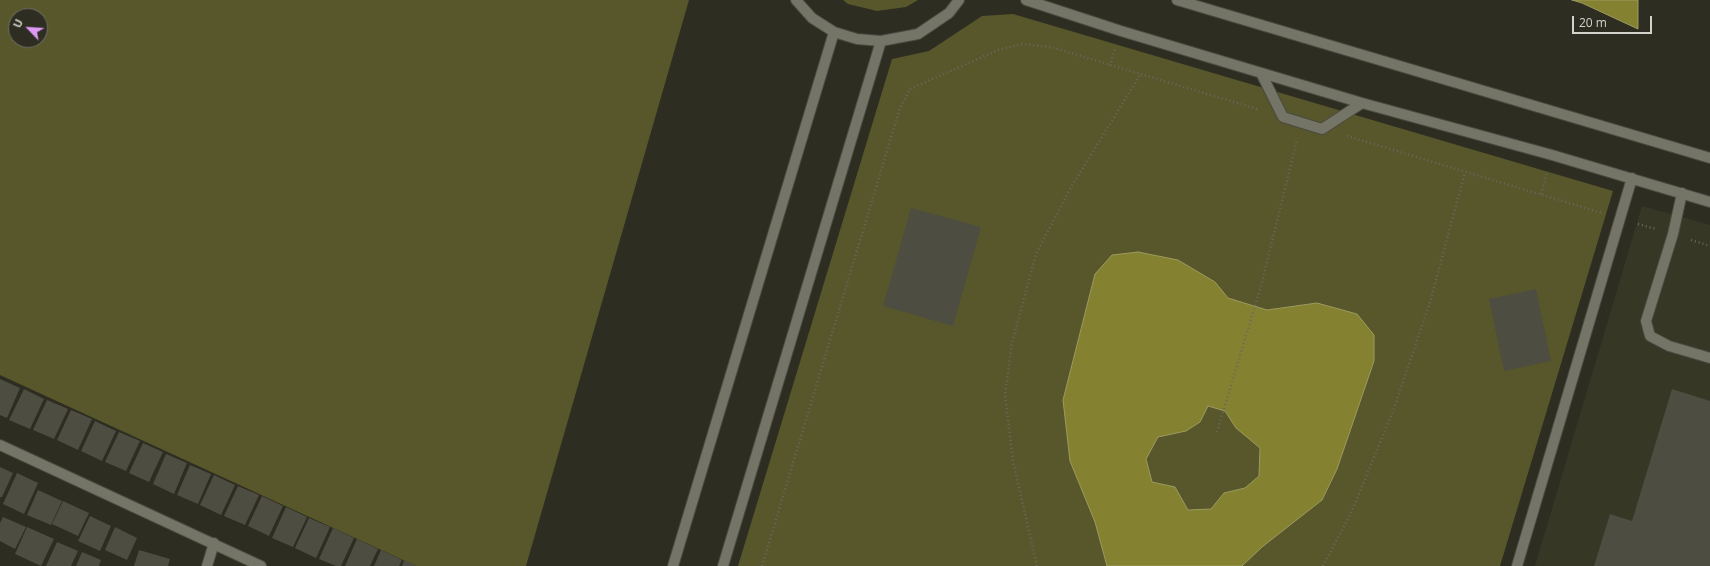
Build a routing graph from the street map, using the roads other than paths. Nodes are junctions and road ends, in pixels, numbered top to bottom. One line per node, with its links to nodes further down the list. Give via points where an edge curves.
1 (796, 0): 5 (street, via 812,18)
2 (959, 0): 6 (street, via 949,13 918,34)
3 (1026, 0): 7 (street)
4 (1177, 0): 9 (street)
5 (834, 32): 6 (street, via 857,40); 18 (street)
6 (881, 41): 19 (street)
7 (1261, 73): 8 (street); 8 (street, via 1282,117 1301,123 1322,129)
8 (1362, 103): 10 (street)
9 (1710, 158)
10 (1632, 178): 11 (street); 20 (street)
11 (1682, 193): 12 (street); 13 (street, via 1673,234 1646,321 1650,336 1669,346)
12 (1710, 202)
13 (1710, 358)
14 (0, 445): 15 (street)
15 (214, 543): 16 (street); 17 (street)
16 (207, 566)
17 (262, 566)
18 (673, 566)
19 (723, 566)
20 (1517, 566)

